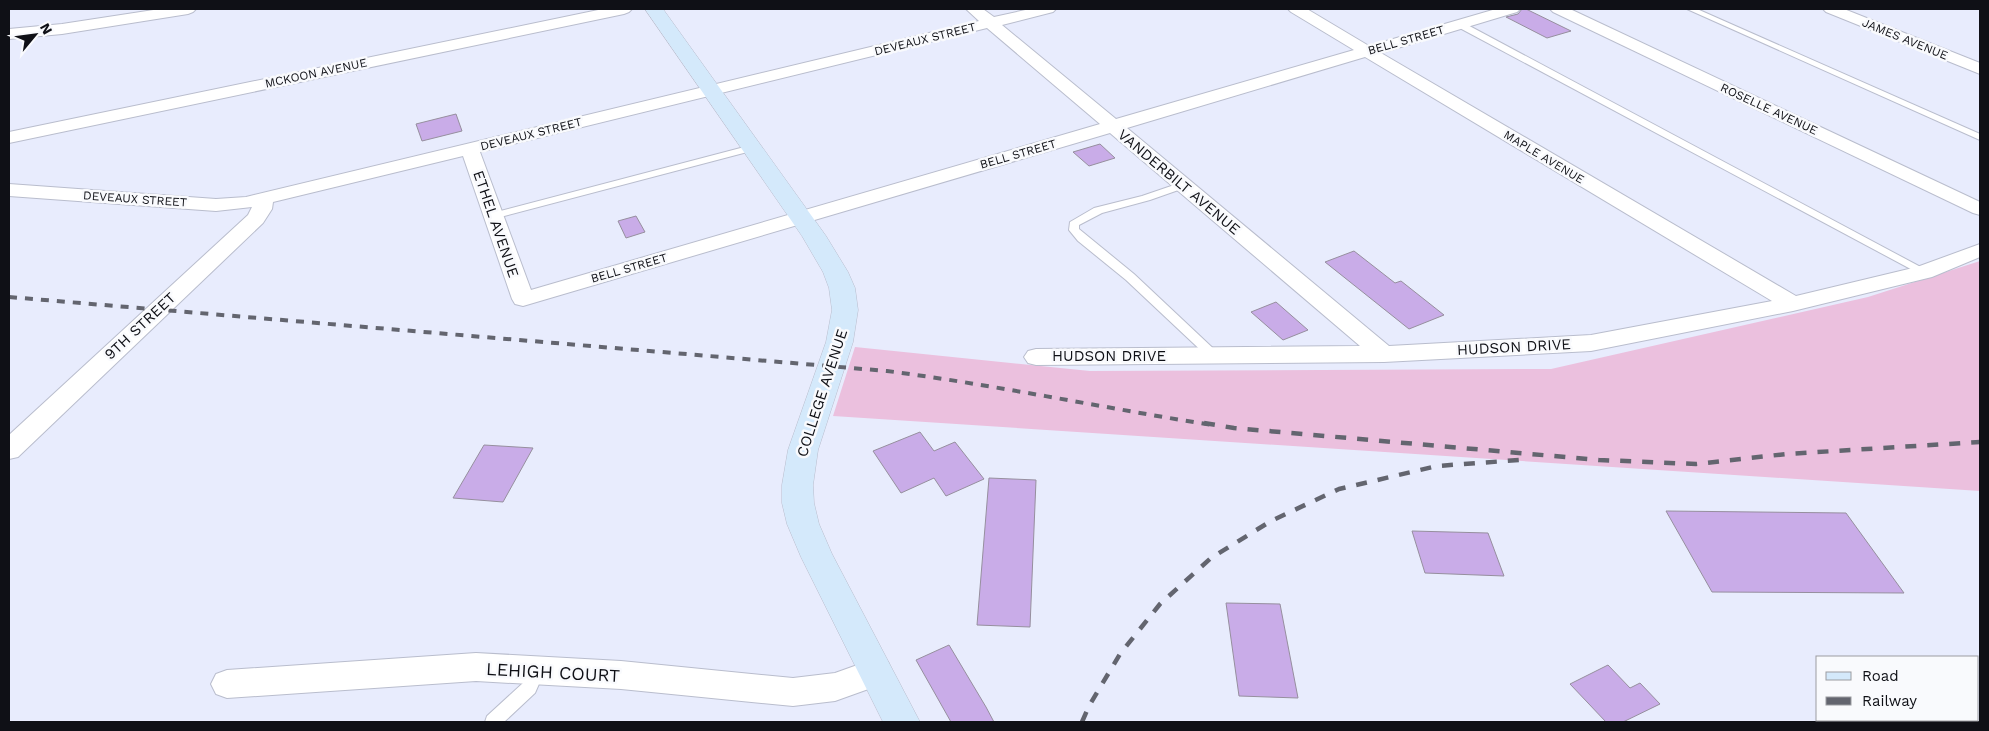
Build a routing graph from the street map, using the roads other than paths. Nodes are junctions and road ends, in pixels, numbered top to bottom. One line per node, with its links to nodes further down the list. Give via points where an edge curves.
1 (188, 9): 13 (street)
2 (624, 9): 19 (street, MCKOON AVENUE)
3 (654, 9): 16 (main road, COLLEGE AVENUE)
4 (974, 9): 11 (street, VANDERBILT AVENUE)
5 (1048, 9): 11 (street, DEVEAUX STREET)
6 (1296, 9): 14 (street, MAPLE AVENUE)
7 (1512, 9): 12 (street, BELL STREET)
8 (1558, 9): 25 (street, ROSELLE AVENUE)
9 (1691, 9): 18 (lane)
10 (1831, 9): 15 (street, JAMES AVENUE)
11 (991, 23): 16 (street, DEVEAUX STREET); 17 (street, VANDERBILT AVENUE)
12 (1459, 24): 14 (street, BELL STREET); 29 (lane)
13 (9, 34)
14 (1367, 51): 17 (street, BELL STREET); 31 (street, MAPLE AVENUE)
15 (1980, 69)
16 (711, 90): 20 (main road, COLLEGE AVENUE); 21 (street, DEVEAUX STREET)
17 (1113, 126): 22 (street, VANDERBILT AVENUE); 27 (street, BELL STREET)
18 (1980, 137)
19 (9, 138)
20 (752, 148): 26 (lane); 27 (main road, COLLEGE AVENUE)
21 (470, 149): 24 (street, DEVEAUX STREET); 26 (street, ETHEL AVENUE)
22 (1183, 185): 32 (street, VANDERBILT AVENUE); 33 (lane, via 1092,213 1078,219 1074,230)
23 (9, 190): 24 (street, DEVEAUX STREET, via 226,205)
24 (264, 199): 35 (street, 9TH STREET, via 256,219)
25 (1980, 209)
26 (494, 216): 30 (street, ETHEL AVENUE)
27 (800, 218): 30 (street, BELL STREET); 37 (main road, COLLEGE AVENUE, via 841,281 846,304 840,342 801,456 798,504 817,557)
28 (1980, 250): 29 (street, HUDSON DRIVE)
29 (1924, 272): 31 (street, HUDSON DRIVE)
30 (523, 299)
31 (1792, 304): 32 (street, HUDSON DRIVE, via 1591,343)
32 (1384, 354): 33 (street, HUDSON DRIVE)
33 (1213, 355): 34 (street, HUDSON DRIVE)
34 (1036, 357)
35 (9, 450)
36 (537, 670): 37 (street, LEHIGH COURT, via 793,692 835,687); 38 (street, LEHIGH COURT, via 456,668); 39 (lane, via 529,688)
37 (876, 672): 40 (main road, COLLEGE AVENUE)
38 (227, 684)
39 (492, 722)
40 (902, 722)

